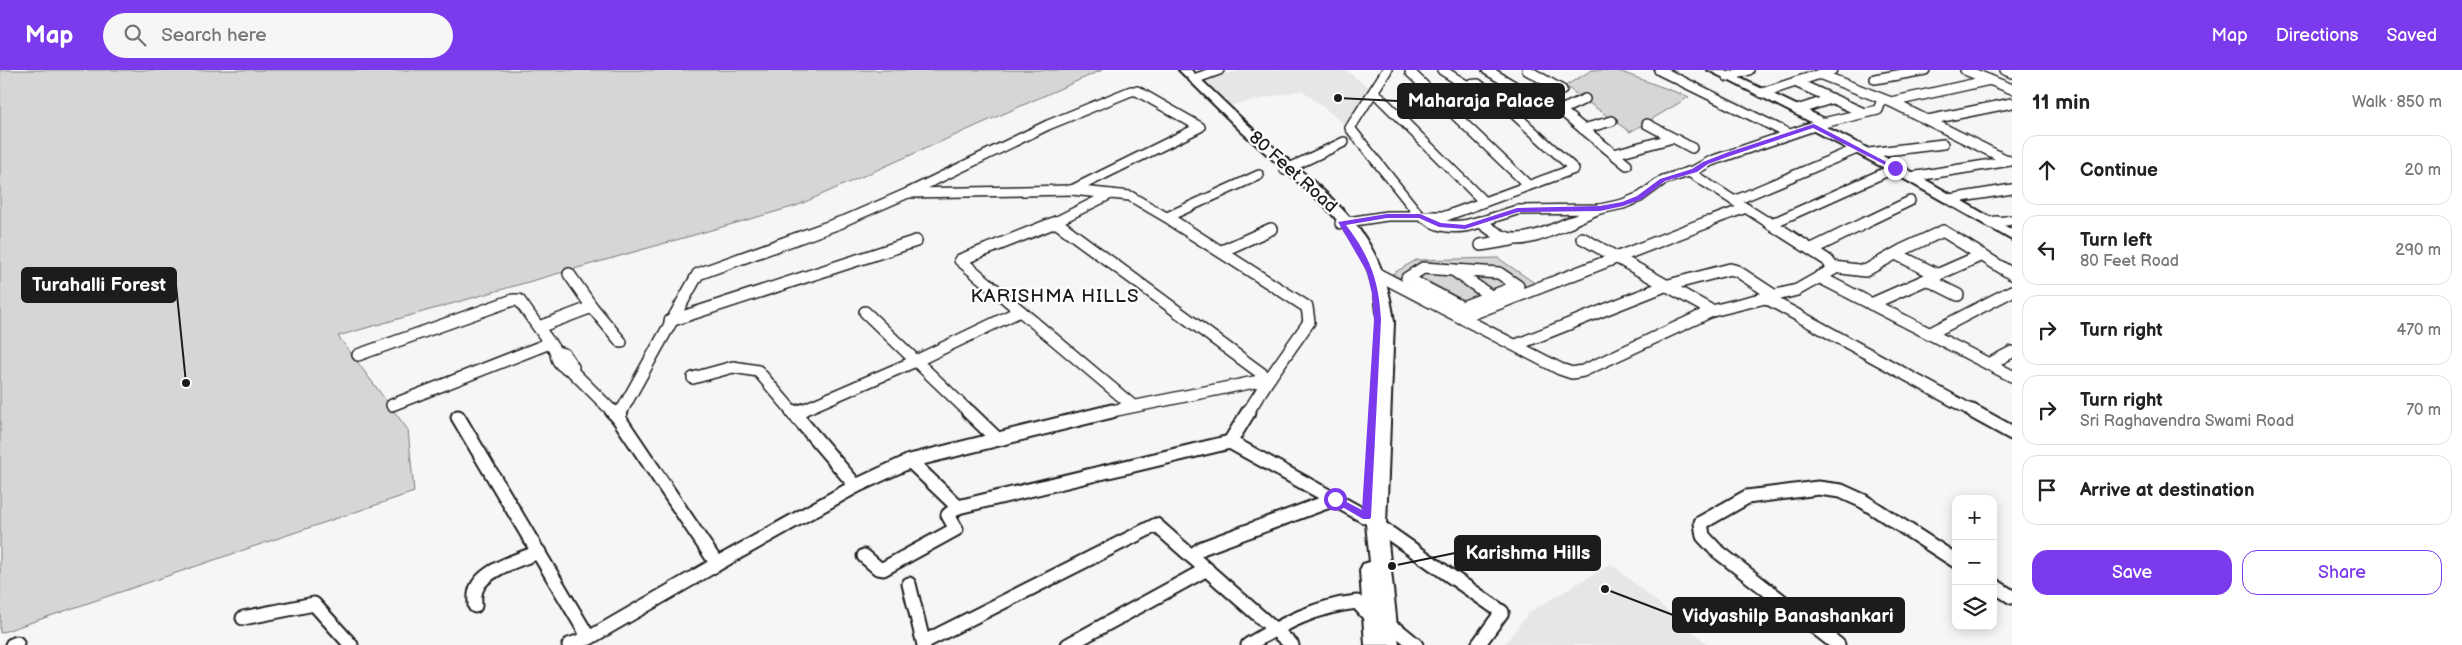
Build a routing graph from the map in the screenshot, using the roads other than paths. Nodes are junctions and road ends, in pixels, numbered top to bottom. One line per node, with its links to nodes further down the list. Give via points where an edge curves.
1 (1179, 70): 53 (main road, 80 Feet Road, via 1225,117)
2 (1219, 70): 18 (street)
3 (1387, 70): 24 (street)
4 (1442, 70): 31 (street, via 1466,85 1478,84)
5 (1487, 70): 27 (street)
6 (1526, 70): 26 (street, via 1562,90)
7 (1659, 70): 36 (street)
8 (1714, 70): 19 (main road)
9 (1749, 70): 19 (street)
10 (1832, 70): 17 (street)
11 (1888, 70): 20 (street)
12 (1925, 70): 20 (street)
13 (1965, 70): 21 (street)
14 (2006, 70): 16 (street)
15 (1410, 72): 57 (street)
16 (2012, 73)
17 (1820, 74): 22 (street); 30 (street)
18 (1189, 75): 53 (main road, 80 Feet Road)
19 (1728, 77): 25 (main road)
20 (1875, 80): 30 (street, via 1874,89)
21 (1990, 80): 23 (street); 30 (street)
22 (1795, 82): 25 (street); 29 (street)
23 (2012, 89)
24 (1374, 92): 63 (street); 68 (street, via 1350,128)
25 (1762, 93): 34 (main road)
26 (1541, 94): 27 (street); 33 (street)
27 (1531, 96): 31 (street)
28 (1585, 99): 33 (street)
29 (1831, 99): 34 (street); 35 (street)
30 (1886, 100): 35 (street, via 1878,110); 37 (street)
31 (1501, 102): 57 (street, via 1574,169)
32 (2012, 103): 37 (street)
33 (1561, 110): 42 (street)
34 (1797, 110): 41 (main road)
35 (1864, 114): 41 (street)
36 (1758, 118): 39 (street); 43 (street)
37 (1928, 120): 50 (street)
38 (1612, 121): 42 (street)
39 (1747, 121)
40 (1647, 124): 44 (street)
41 (1818, 124): 43 (street); 48 (main road)
42 (1583, 129): 49 (street)
43 (1789, 134): 54 (street)
44 (1673, 138): 47 (street); 49 (street)
45 (1344, 142): 53 (street)
46 (1943, 144): 48 (street)
47 (1692, 148)
48 (1864, 150): 52 (main road); 64 (street)
49 (1614, 154): 51 (street)
50 (2010, 160): 56 (street)
51 (1627, 165)
52 (1895, 168): 56 (main road); 75 (street)
53 (1288, 169): 73 (main road, 80 Feet Road)
54 (1689, 172): 64 (street); 66 (street, via 1662,180 1633,201)
55 (1259, 175): 69 (street)
56 (1911, 176): 62 (main road)
57 (1527, 184): 63 (street)
58 (2012, 189): 62 (street)
59 (1072, 190): 60 (street); 60 (street, via 1200,127 1133,91 1048,124); 61 (street)
60 (908, 194): 108 (street, via 828,228 698,274)
61 (1111, 194): 69 (street, via 1130,196); 71 (street)
62 (1950, 199): 74 (main road)
63 (1483, 201): 68 (street, via 1446,216)
64 (1734, 201): 67 (street)
65 (1910, 201): 82 (street)
66 (1600, 208): 72 (street, via 1517,210); 79 (street, via 1586,217 1534,236)
67 (1746, 208): 75 (street); 86 (street)
68 (1420, 216): 72 (street, via 1448,226 1465,227); 73 (street, via 1387,216)
69 (1167, 217): 83 (street)
70 (2012, 220): 74 (street)
71 (1056, 222): 104 (street, via 960,260); 120 (street)
72 (1481, 222): 79 (street)
73 (1344, 223): 91 (main road, 80 Feet Road, via 1369,253); 133 (main road, 80 Feet Road, via 1367,263 1378,306)
74 (1991, 223): 77 (main road)
75 (1772, 224): 82 (street)
76 (1271, 229): 83 (street)
77 (2012, 236)
78 (1582, 238): 86 (street)
79 (1512, 239): 81 (street)
80 (916, 242): 108 (street)
81 (1481, 245)
82 (1812, 249): 87 (street)
83 (1222, 251): 120 (street, via 1307,307 1309,322)
84 (1896, 254): 85 (street, via 1943,231); 87 (street, via 1865,271); 93 (street)
85 (1982, 255): 90 (street); 93 (street)
86 (1615, 256): 94 (street); 100 (street)
87 (1834, 267): 92 (street, via 1833,271)
88 (1453, 270): 98 (street); 98 (street, via 1500,272 1518,286); 98 (street, via 1423,268 1407,278 1462,307)
89 (569, 274): 102 (street)
90 (2012, 274)
91 (1379, 275): 107 (street); 133 (main road, 80 Feet Road, via 1386,322)
92 (1819, 277): 95 (street); 101 (street)
93 (1933, 278): 97 (street); 101 (street)
94 (1665, 286): 99 (street, via 1731,269); 105 (street); 112 (street)
95 (1797, 290): 99 (street); 103 (street)
96 (2012, 291): 110 (street)
97 (1958, 295)
98 (1490, 296): 100 (street)
99 (1770, 297): 103 (street); 105 (street)
100 (1500, 303): 107 (street)
101 (1871, 304): 110 (street)
102 (592, 307): 109 (street); 111 (street)
103 (1788, 310): 126 (street)
104 (1020, 311): 116 (street); 122 (street)
105 (1712, 311): 112 (street, via 1583,371 1572,373)
106 (866, 312): 116 (street)
107 (1464, 317): 112 (street)
108 (670, 321): 125 (street)
109 (539, 327): 113 (street); 115 (street, via 519,300 513,300)
110 (1929, 334): 117 (street)
111 (621, 342)
112 (1516, 345)
113 (553, 348): 121 (street); 125 (street, via 562,367 572,370)
114 (2012, 352): 117 (street)
115 (358, 355)
116 (918, 360): 123 (street); 127 (street)
117 (1989, 364): 118 (street)
118 (2012, 376)
119 (693, 378): 123 (street, via 724,368 752,368)
120 (1269, 379): 122 (street); 128 (street)
121 (392, 405)
122 (1133, 406): 127 (street)
123 (794, 414): 130 (street)
124 (458, 417): 134 (street)
125 (618, 417): 138 (street)
126 (2012, 433)
127 (996, 438): 129 (street)
128 (1230, 442): 131 (street); 132 (street)
129 (910, 461): 130 (street); 132 (street)
130 (856, 486): 138 (street)
131 (1335, 499): 133 (street); 136 (street, via 1202,548)
132 (958, 507): 135 (street, via 948,515 956,529 921,550 883,569)
133 (1371, 520): 146 (main road, 80 Feet Road); 158 (street, via 1502,612)
134 (539, 552): 143 (street, via 484,578 476,589); 147 (street)
135 (864, 556)
136 (1191, 556): 139 (street); 148 (street, via 1156,525)
137 (1952, 558): 159 (street, via 1863,501 1833,490 1818,488 1747,497 1701,524 1703,536 1716,550)
138 (716, 564): 147 (street)
139 (1207, 569): 145 (street); 153 (street)
140 (909, 584): 148 (street)
141 (1997, 588): 142 (street)
142 (2012, 597)
143 (475, 606)
144 (243, 618): 151 (street, via 314,604)
145 (1274, 629): 146 (street, via 1317,608 1336,602 1357,602); 154 (street); 155 (street)
146 (1383, 631): 156 (main road, 80 Feet Road); 157 (street, via 1400,631)
147 (589, 638): 152 (street)
148 (924, 643)
149 (12, 645): 150 (street)
150 (17, 645)
151 (352, 645)
152 (569, 645)
153 (1068, 645)
154 (1248, 645)
155 (1292, 645)
156 (1376, 645)
157 (1416, 645)
158 (1478, 645)
159 (1838, 645)

